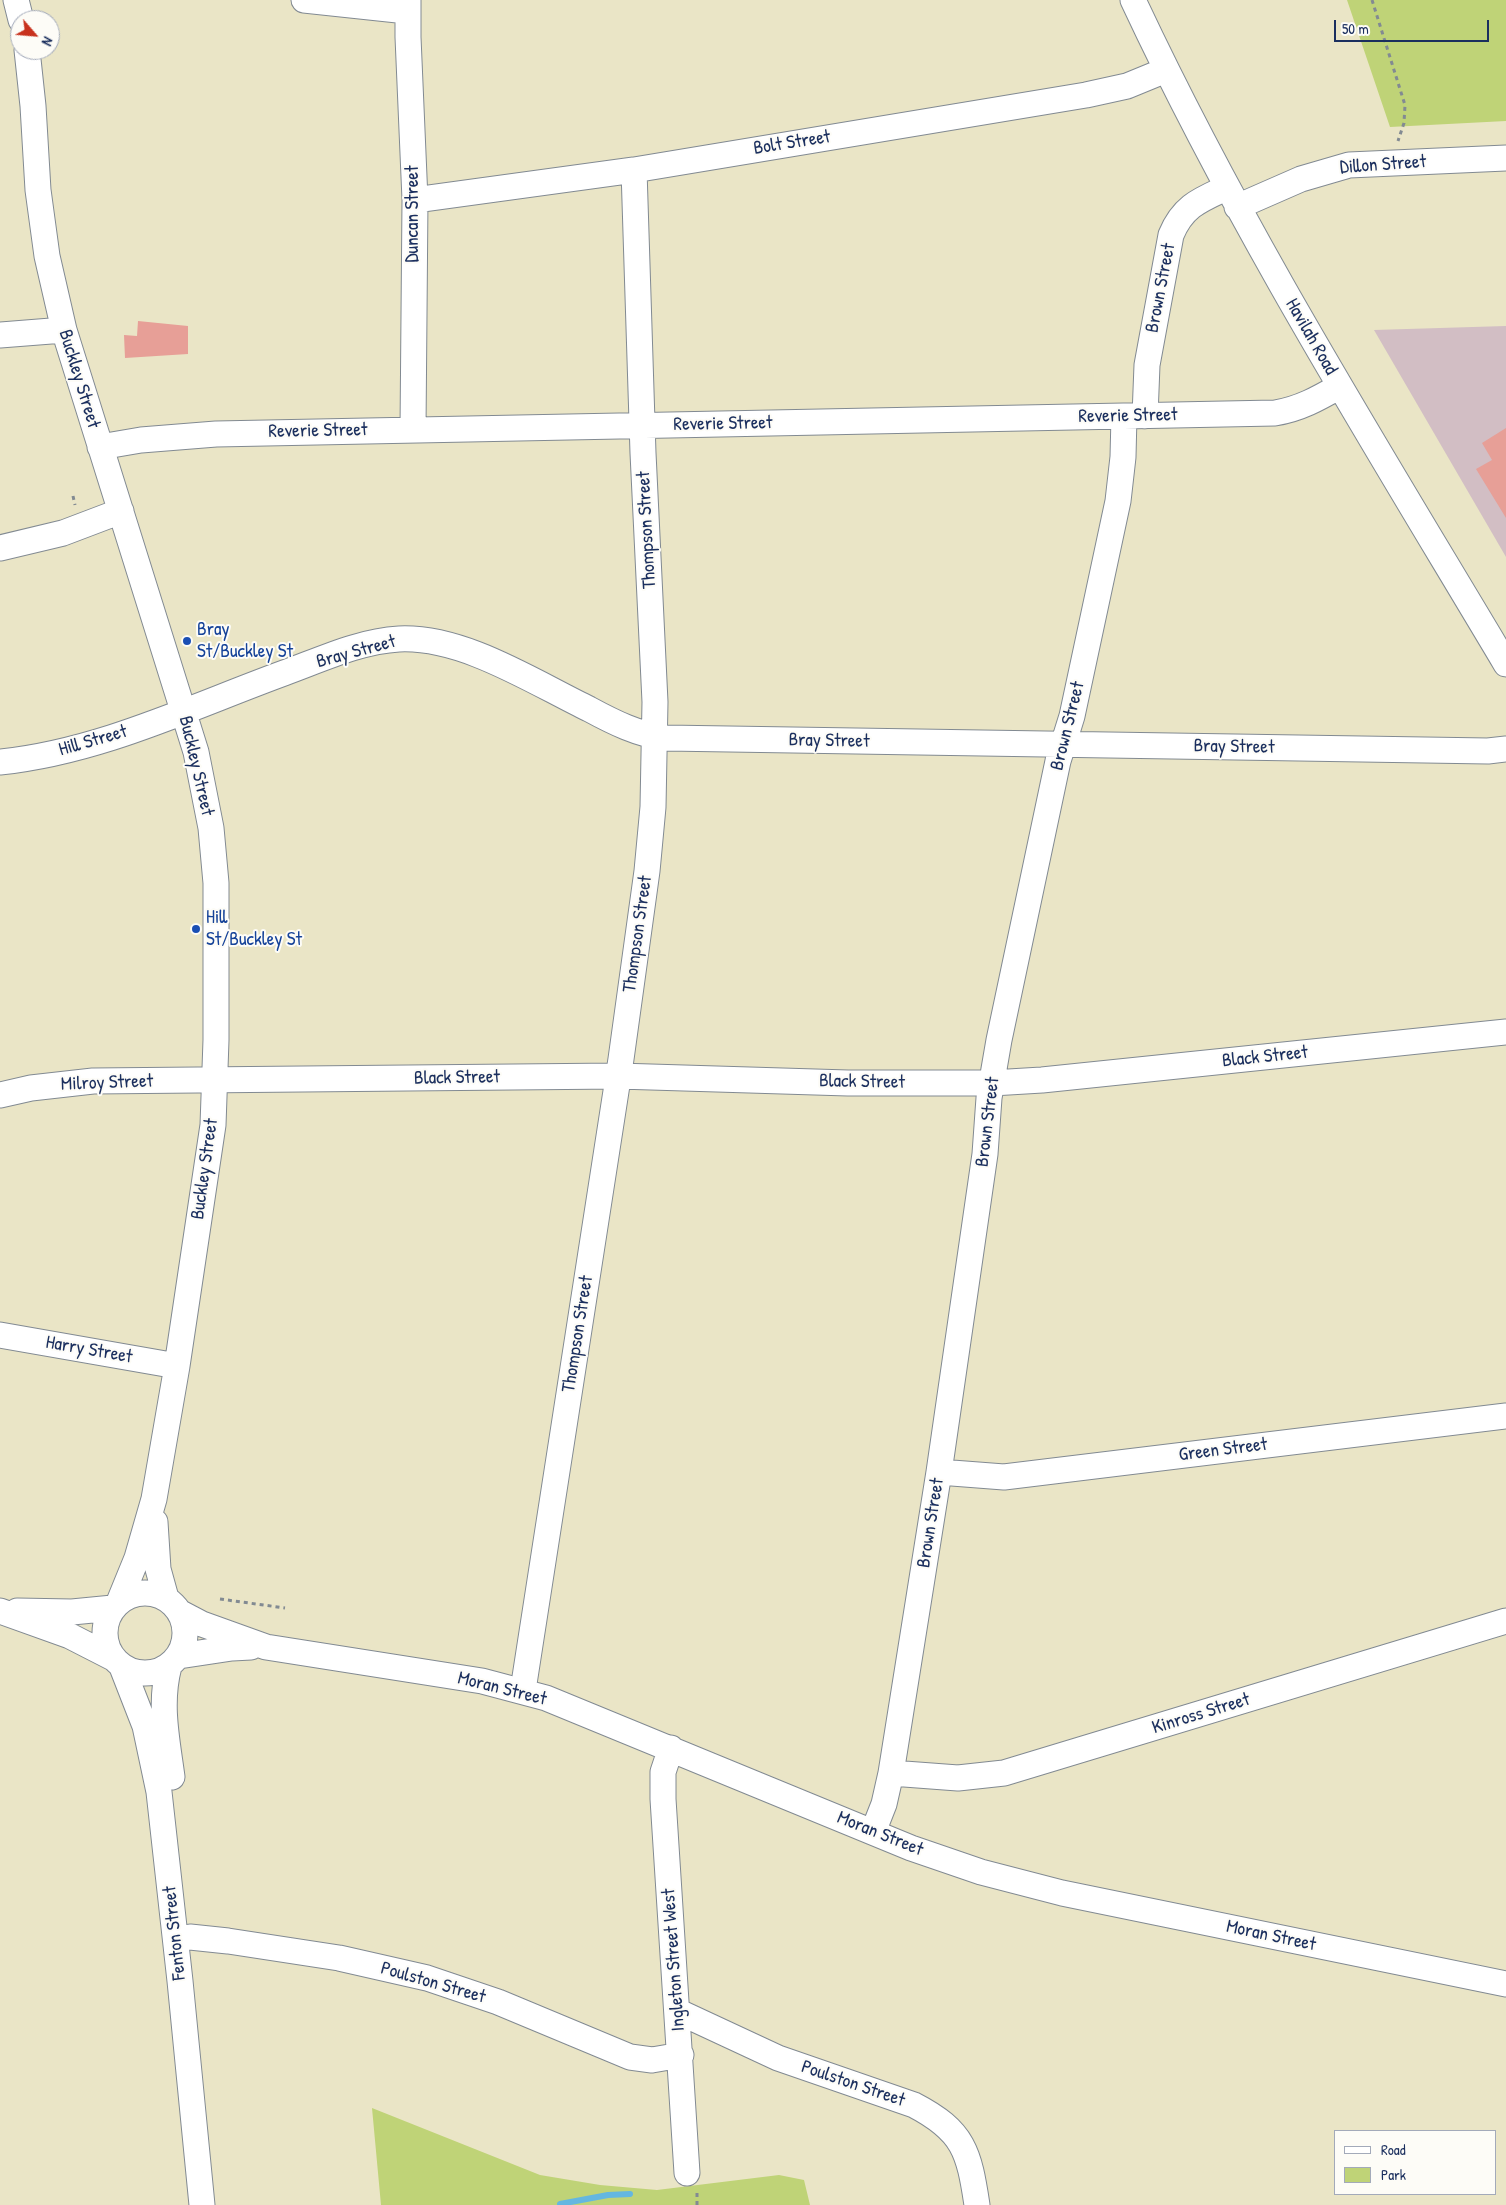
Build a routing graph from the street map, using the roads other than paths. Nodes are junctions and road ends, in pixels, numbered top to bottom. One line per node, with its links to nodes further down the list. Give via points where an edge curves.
1 (304, 0): 3 (street)
2 (1133, 0): 5 (street, Havilah Road)
3 (408, 5): 9 (street, Duncan Street)
4 (28, 60): 10 (street, Buckley Street, via 41,226)
5 (1166, 70): 7 (street, Bolt Street, via 1127,86 1086,95); 8 (street, Havilah Road)
6 (1506, 158): 8 (street, Dillon Street, via 1349,165)
7 (634, 170): 9 (street, Bolt Street); 14 (street, Thompson Street)
8 (1232, 198): 12 (street, Havilah Road); 13 (street, Brown Street, via 1188,208 1176,222)
9 (415, 200): 15 (street, Duncan Street)
10 (64, 330): 11 (street); 16 (street, Buckley Street)
11 (0, 335)
12 (1340, 386): 13 (street, Reverie Street, via 1304,405 1275,413); 19 (street, Havilah Road)
13 (1134, 416): 14 (street, Reverie Street); 22 (street, Brown Street, via 1072,716)
14 (642, 426): 15 (street, Reverie Street); 21 (street, Thompson Street)
15 (413, 429): 16 (street, Reverie Street, via 190,435)
16 (100, 447): 17 (street, Buckley Street)
17 (121, 511): 18 (street, via 63,533); 20 (street, Buckley Street)
18 (0, 548)
19 (1506, 664)
20 (184, 712): 21 (street, Bray Street, via 349,650 399,639 425,640 489,660 605,718); 24 (street, Hill Street, via 85,746); 27 (street, Buckley Street, via 205,792 216,883)
21 (656, 736): 22 (street, Bray Street); 26 (street, Thompson Street, via 647,871)
22 (1063, 744): 23 (street, Bray Street); 28 (street, Brown Street, via 1004,1012)
23 (1506, 749)
24 (0, 762)
25 (1506, 1032): 28 (street, Black Street)
26 (618, 1076): 27 (street, Black Street); 28 (street, Black Street); 42 (street, Thompson Street)
27 (215, 1081): 29 (street, Milroy Street, via 93,1082 31,1088); 31 (street, Buckley Street, via 212,1124)
28 (992, 1084): 33 (street, Brown Street, via 985,1154)
29 (0, 1095)
30 (0, 1335): 31 (street, Harry Street)
31 (177, 1366): 34 (street, Buckley Street)
32 (1506, 1416): 33 (street, Green Street, via 1004,1477)
33 (939, 1472): 44 (street, Brown Street)
34 (154, 1499): 35 (street, Buckley Street, via 137,1558); 36 (street, Buckley Street, via 156,1553)
35 (116, 1605): 36 (street, via 130,1595 142,1592 154,1594); 37 (street, via 72,1612); 41 (street, via 106,1620 104,1633 106,1646)
36 (173, 1606): 39 (street, Moran Street, via 202,1624); 40 (street, via 184,1624 185,1634 184,1646)
37 (0, 1610): 41 (street, via 70,1636)
38 (1506, 1621): 44 (street, Kinross Street, via 1004,1773 958,1778)
39 (266, 1647): 40 (street, Moran Street, via 232,1648); 42 (street, Moran Street)
40 (174, 1661): 41 (street, via 158,1672 146,1674 133,1672); 46 (street, Fenton Street, via 163,1700 177,1808)
41 (117, 1663): 46 (street, Fenton Street, via 144,1726 155,1767)
42 (522, 1690): 43 (street, Moran Street)
43 (671, 1748): 45 (street, Moran Street); 48 (street, Ingleton Street West, via 663,1772 663,1799)
44 (891, 1773): 45 (street, Brown Street)
45 (873, 1832): 47 (street, Moran Street, via 946,1860 1020,1883)
46 (183, 1938): 49 (street, Poulston Street, via 228,1941 385,1967 498,2002 630,2057 652,2060); 51 (street, Fenton Street); 52 (street, Fenton Street)
47 (1506, 1984)
48 (677, 2011): 49 (street, Ingleton Street West); 53 (street, Poulston Street, via 778,2058 928,2112 958,2139 966,2153)
49 (681, 2055): 50 (street, Ingleton Street West)
50 (688, 2173)
51 (202, 2205)
52 (218, 2205)
53 (977, 2205)

